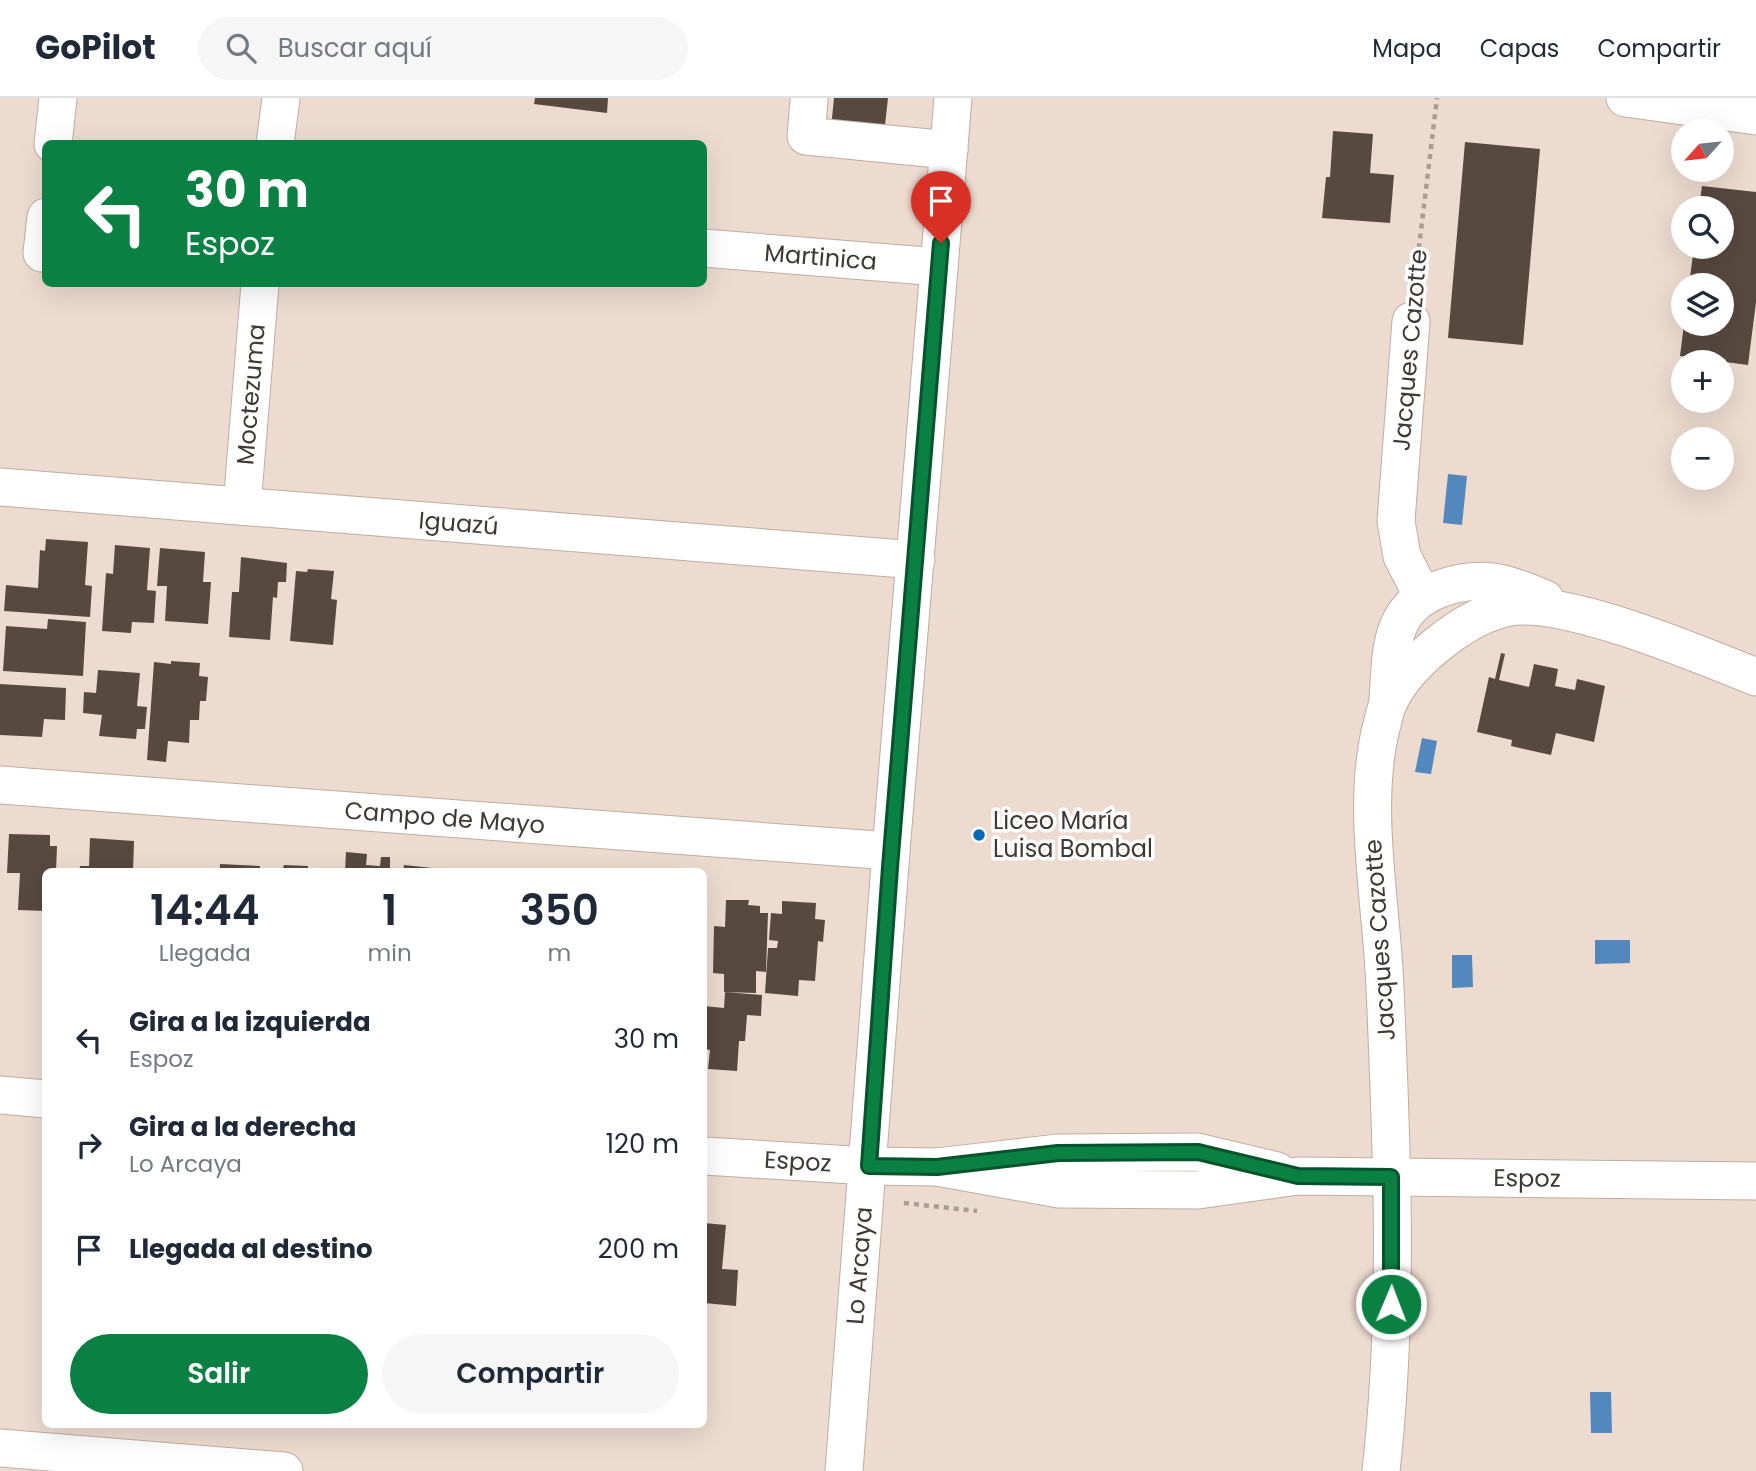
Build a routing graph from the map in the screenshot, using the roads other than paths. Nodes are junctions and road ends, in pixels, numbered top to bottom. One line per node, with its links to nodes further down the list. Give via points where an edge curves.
1 (58, 98): 7 (street)
2 (281, 98): 8 (street)
3 (953, 98): 9 (street, Lo Arcaya)
4 (1625, 98): 6 (street)
5 (809, 102): 9 (street, via 806,136)
6 (1756, 116)
7 (54, 140)
8 (276, 140)
9 (949, 150): 11 (street, Lo Arcaya)
10 (707, 248): 11 (street, Martinica)
11 (939, 267): 16 (street, Lo Arcaya)
12 (260, 287): 15 (street, Moctezuma)
13 (1410, 321): 17 (street, Jacques Cazotte, via 1396,521 1402,556)
14 (0, 487): 15 (street, Iguazú)
15 (242, 506): 16 (street, Iguazú)
16 (916, 561): 22 (street, Lo Arcaya)
17 (1423, 597): 18 (street, Jacques Cazotte, via 1453,585 1491,582); 20 (street, Jacques Cazotte, via 1401,620 1396,634)
18 (1604, 622): 19 (street, Jacques Cazotte); 20 (street, Jacques Cazotte, via 1549,608 1506,608 1465,626 1433,648 1403,677)
19 (1756, 677)
20 (1387, 705): 27 (street, Jacques Cazotte, via 1374,758 1372,817 1385,985)
21 (0, 785): 22 (street, Campo de Mayo)
22 (891, 851): 26 (street, Lo Arcaya)
23 (0, 1095): 24 (street)
24 (42, 1098)
25 (707, 1156): 26 (street, Espoz)
26 (869, 1166): 27 (street, Espoz, via 937,1167 1058,1153 1198,1152 1298,1176); 31 (street, Lo Arcaya)
27 (1391, 1177): 28 (street, Espoz); 32 (street, Jacques Cazotte, via 1391,1326)
28 (1756, 1181)
29 (0, 1448): 30 (street)
30 (284, 1471)
31 (844, 1471)
32 (1381, 1471)

